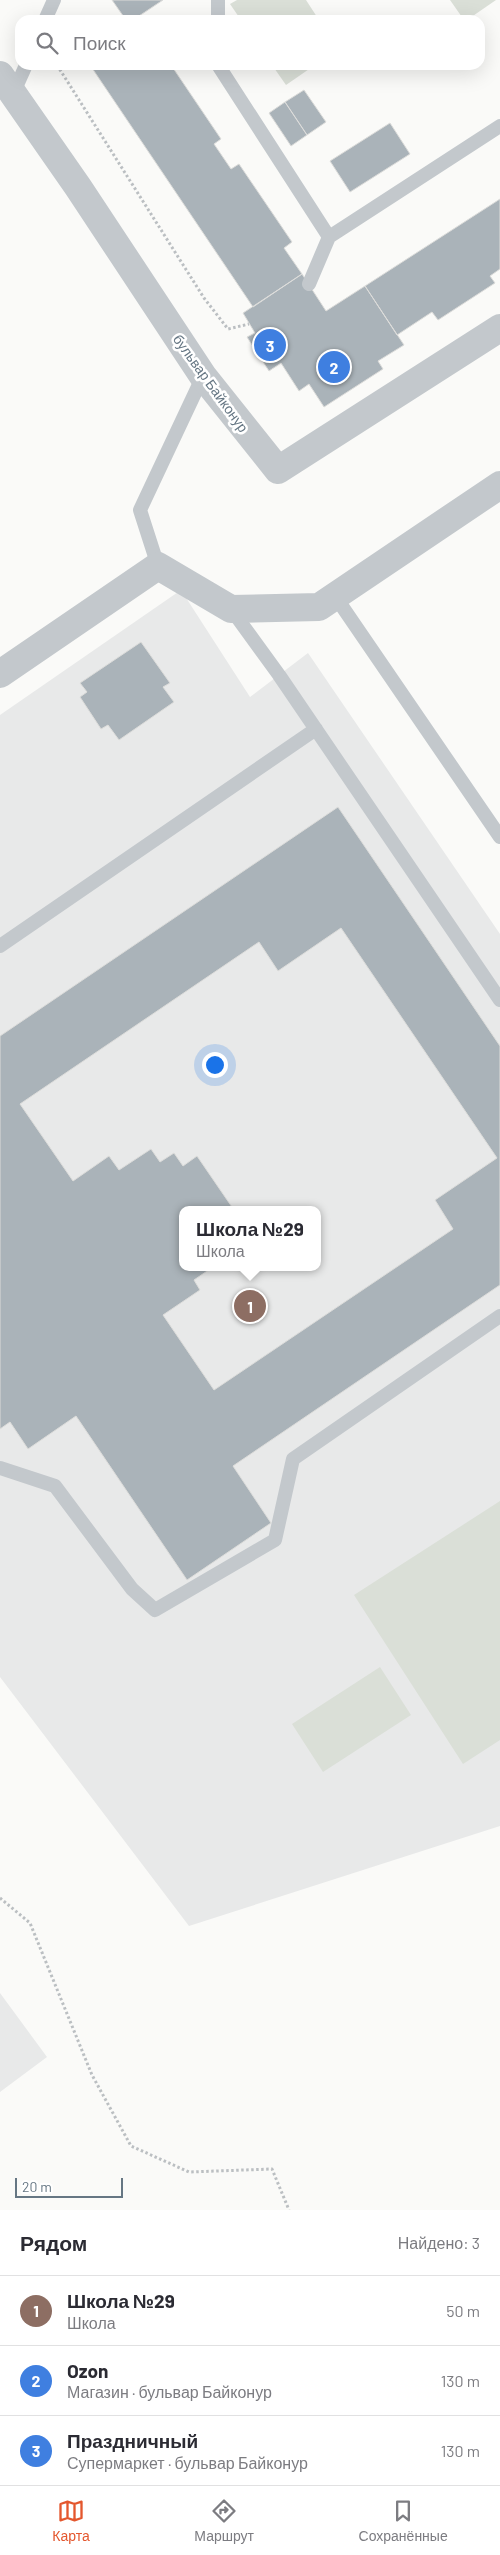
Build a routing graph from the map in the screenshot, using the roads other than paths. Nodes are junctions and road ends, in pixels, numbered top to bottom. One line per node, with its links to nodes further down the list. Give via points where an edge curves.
1 (54, 0): 3 (lane)
2 (218, 0): 4 (lane)
3 (47, 15)
4 (218, 15)
5 (21, 70): 7 (lane)
6 (221, 70): 9 (lane)
7 (6, 84): 12 (street, бульвар Байконур)
8 (500, 126): 9 (lane)
9 (329, 237): 10 (lane)
10 (309, 284)
11 (500, 328): 12 (street, бульвар Байконур, via 278,470)
12 (203, 376): 14 (lane, via 140,510)
13 (500, 485): 15 (street)
14 (158, 566): 16 (street); 17 (street)
15 (335, 596): 16 (street, via 319,607); 19 (lane)
16 (231, 609): 18 (lane)
17 (0, 674)
18 (316, 729): 20 (lane); 21 (lane)
19 (500, 837)
20 (0, 946)
21 (500, 1000)
22 (500, 1316): 23 (lane, via 293,1459 276,1540 155,1610 132,1588 55,1486)
23 (0, 1468)

